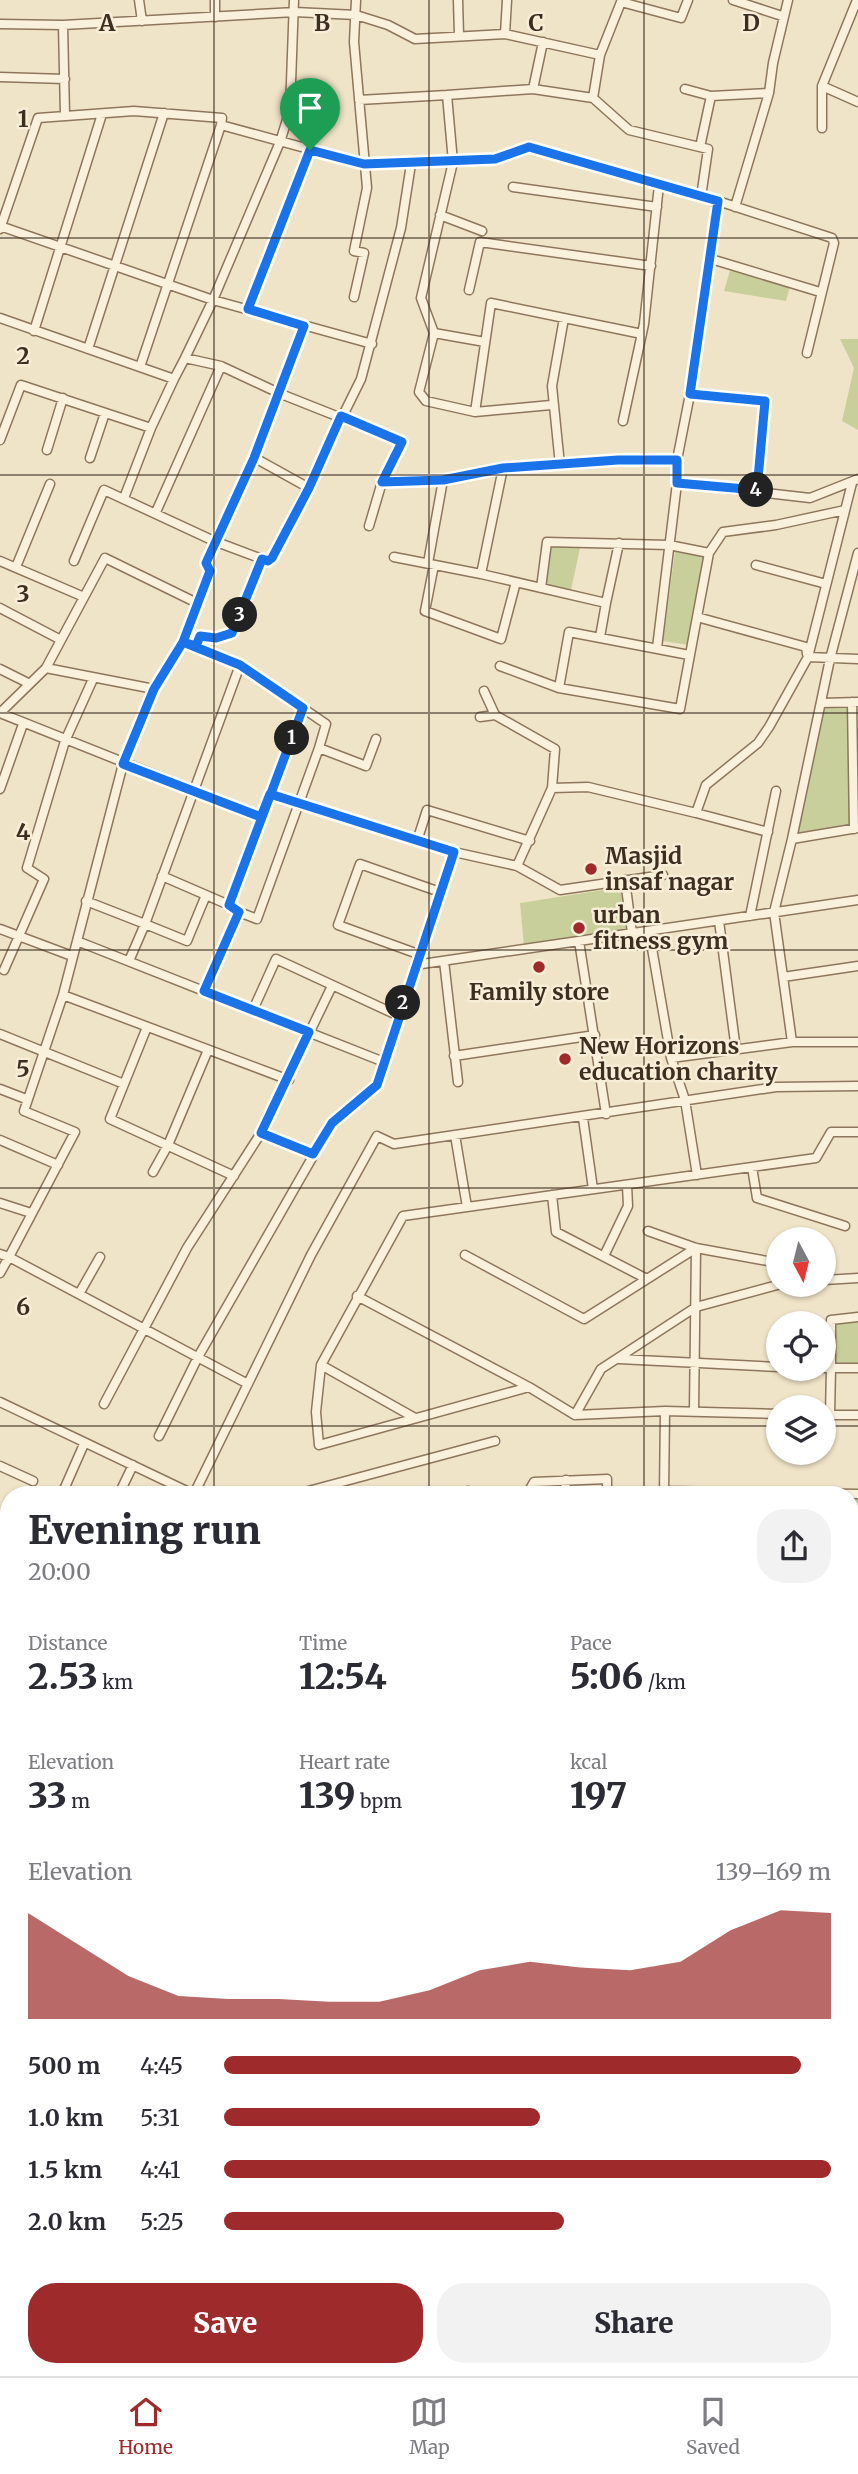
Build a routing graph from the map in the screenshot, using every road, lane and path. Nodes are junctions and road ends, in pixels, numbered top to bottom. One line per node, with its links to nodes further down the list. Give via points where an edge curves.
1 (139, 0): 16 (street)
2 (215, 0): 15 (street)
3 (294, 0): 12 (street)
4 (356, 0): 13 (street)
5 (458, 0): 20 (street)
6 (507, 0): 19 (street)
7 (688, 0): 11 (street, via 681,18)
8 (733, 0): 14 (street)
9 (788, 0): 14 (street)
10 (857, 0): 25 (street)
11 (621, 1): 22 (street)
12 (295, 12): 13 (street); 15 (street); 39 (street, via 290,110)
13 (356, 15): 20 (street, via 415,39); 32 (street)
14 (782, 16): 28 (street)
15 (215, 17): 16 (street)
16 (142, 20): 18 (street)
17 (0, 24): 18 (street)
18 (64, 25): 24 (street)
19 (505, 34): 20 (street); 21 (street)
20 (459, 35)
21 (543, 43): 22 (street); 26 (street)
22 (600, 55): 31 (street)
23 (0, 77): 24 (street)
24 (65, 79): 36 (street)
25 (822, 86): 33 (street); 38 (street)
26 (533, 89): 29 (street); 31 (street)
27 (685, 89): 30 (street)
28 (769, 93): 30 (street); 50 (street)
29 (447, 94): 32 (street); 42 (street)
30 (710, 96): 40 (street)
31 (593, 98): 40 (street, via 628,130)
32 (359, 100): 43 (street)
33 (858, 103)
34 (164, 113): 35 (street); 37 (street, via 222,118); 56 (street)
35 (102, 114): 36 (street); 54 (street)
36 (65, 115): 52 (street, via 38,118)
37 (221, 125): 39 (street); 58 (street)
38 (822, 128)
39 (280, 142): 41 (street); 62 (street)
40 (700, 147): 47 (street, via 708,149)
41 (310, 150): 43 (street); 63 (street)
42 (453, 162): 44 (street); 45 (street, via 495,159 529,147); 51 (street)
43 (364, 164): 44 (street); 61 (street, via 367,188 354,251 364,253)
44 (411, 164): 71 (street, via 401,228)
45 (659, 185): 47 (street); 49 (street)
46 (513, 187): 49 (street)
47 (701, 197): 48 (street)
48 (718, 201): 50 (street); 55 (street)
49 (657, 207): 57 (street)
50 (735, 207): 60 (street, via 832,238)
51 (440, 215): 53 (street); 68 (street, via 421,298)
52 (0, 227): 54 (street)
53 (482, 231)
54 (60, 246): 56 (street); 67 (street)
55 (711, 259): 60 (street); 79 (street)
56 (116, 266): 58 (street); 72 (street)
57 (651, 266): 59 (street, via 480,242); 69 (street)
58 (167, 282): 62 (street); 76 (street)
59 (469, 290)
60 (820, 292): 73 (street)
61 (354, 297)
62 (214, 300): 63 (street); 74 (street)
63 (248, 309): 66 (street)
64 (0, 317): 67 (street)
65 (565, 318): 69 (street); 70 (street, via 491,303); 81 (street)
66 (304, 326): 71 (street); 78 (street)
67 (34, 331): 72 (street)
68 (434, 333): 70 (street); 82 (street, via 419,391 426,401)
69 (642, 334): 85 (street)
70 (485, 342): 82 (street)
71 (372, 344): 84 (street)
72 (88, 349): 76 (street)
73 (807, 353)
74 (185, 358): 75 (street); 77 (street)
75 (221, 366): 78 (street); 103 (street)
76 (140, 367): 77 (street)
77 (174, 379): 86 (street)
78 (281, 394): 84 (street); 90 (street)
79 (690, 394): 91 (street); 100 (street, via 765,401)
80 (63, 398): 83 (street); 87 (street, via 21,385); 88 (street)
81 (551, 405): 82 (street); 92 (street)
82 (475, 412)
83 (105, 413): 86 (street); 89 (street)
84 (341, 416): 96 (street, via 402,442); 99 (street)
85 (623, 421)
86 (151, 428): 101 (street)
87 (0, 440)
88 (47, 450)
89 (90, 458)
90 (254, 458): 99 (street); 105 (street)
91 (677, 460): 92 (street); 97 (street)
92 (560, 466): 93 (street)
93 (503, 468): 94 (street); 117 (street)
94 (443, 480): 96 (street); 114 (street)
95 (855, 481): 100 (street, via 810,498); 102 (street)
96 (382, 482): 104 (street)
97 (677, 483): 100 (street); 107 (street)
98 (50, 484): 116 (street)
99 (309, 488): 111 (street, via 272,558)
100 (757, 490)
101 (124, 498): 103 (street); 113 (street, via 104,490)
102 (845, 510): 108 (street, via 723,531); 119 (street)
103 (156, 512): 105 (street)
104 (369, 526)
105 (214, 541): 111 (street); 122 (street, via 206,563 210,571)
106 (619, 543): 107 (street); 120 (street, via 547,542); 123 (street)
107 (668, 545): 108 (street); 130 (street)
108 (709, 553): 125 (street)
109 (858, 553): 133 (street)
110 (394, 557): 114 (street)
111 (262, 559): 129 (street, via 232,633 200,636)
112 (0, 561): 116 (street)
113 (75, 561)
114 (431, 564): 117 (street); 118 (street, via 425,611 501,639)
115 (756, 565): 119 (street)
116 (16, 567): 121 (street)
117 (481, 574): 118 (street)
118 (516, 582): 120 (street)
119 (826, 584): 132 (street)
120 (541, 588): 123 (street)
121 (84, 597): 122 (street, via 105,558); 127 (street)
122 (197, 603): 128 (street)
123 (606, 603): 126 (street)
124 (0, 608): 127 (street)
125 (697, 617): 131 (street); 132 (street, via 806,647)
126 (600, 638): 130 (street); 141 (street, via 569,632)
127 (61, 640): 137 (street)
128 (183, 642): 129 (street); 142 (street)
129 (196, 646): 135 (street)
130 (657, 648): 131 (street)
131 (689, 655): 141 (street, via 680,709)
132 (808, 657): 133 (street); 161 (street, via 758,743 706,785)
133 (830, 659): 134 (street); 145 (street)
134 (858, 659)
135 (240, 665): 146 (street); 157 (street)
136 (499, 666): 141 (street)
137 (46, 668): 139 (street); 140 (street)
138 (0, 669): 140 (street)
139 (93, 679): 142 (street); 152 (street)
140 (28, 683): 147 (street)
141 (559, 688)
142 (154, 689): 154 (street)
143 (484, 691): 148 (street)
144 (855, 702): 145 (street); 163 (street)
145 (822, 703): 165 (street)
146 (303, 708): 153 (street, via 326,724); 159 (street)
147 (0, 713): 150 (street)
148 (495, 715): 149 (street); 155 (street, via 555,749)
149 (480, 717)
150 (23, 724): 152 (street); 156 (street)
151 (376, 739): 153 (street, via 366,766)
152 (65, 741): 154 (street); 186 (street, via 27,868 44,880)
153 (319, 748): 160 (street)
154 (123, 764): 157 (street); 176 (street)
155 (552, 788): 161 (street, via 588,787); 167 (street)
156 (0, 789)
157 (193, 789): 162 (street); 171 (street)
158 (776, 791): 164 (street)
159 (270, 794): 160 (street); 162 (street)
160 (300, 805): 166 (street); 178 (street, via 257,919)
161 (696, 813): 164 (street)
162 (261, 817): 177 (street)
163 (856, 829): 165 (street)
164 (768, 832): 180 (street)
165 (792, 839): 179 (street)
166 (417, 841): 167 (street, via 427,810); 168 (street)
167 (530, 841): 169 (street)
168 (454, 852): 169 (street); 173 (street)
169 (517, 866): 172 (street, via 560,890)
170 (663, 875): 172 (street)
171 (162, 876): 174 (street); 182 (street)
172 (625, 880): 185 (street)
173 (440, 892): 189 (street); 189 (street, via 360,864 338,925)
174 (206, 895): 177 (street); 182 (street, via 187,941)
175 (858, 900): 179 (street)
176 (86, 901): 182 (street); 187 (street)
177 (229, 905): 178 (street)
178 (239, 912): 198 (street)
179 (774, 912): 180 (street); 196 (street)
180 (750, 916): 181 (street)
181 (719, 920): 184 (street); 209 (street)
182 (145, 924): 191 (street)
183 (0, 929): 186 (street)
184 (649, 931): 185 (street); 212 (street)
185 (632, 933): 188 (street)
186 (21, 937): 190 (street); 195 (street)
187 (77, 941): 190 (street); 191 (street)
188 (579, 941): 192 (street); 205 (street)
189 (418, 954): 193 (street)
190 (72, 956): 199 (street)
191 (129, 961): 198 (street)
192 (444, 961): 193 (street); 211 (street)
193 (415, 965): 201 (street)
194 (858, 966): 196 (street)
195 (4, 970)
196 (783, 977): 206 (street)
197 (332, 986): 200 (street, via 276,959); 201 (street); 203 (street)
198 (204, 991): 200 (street)
199 (63, 995): 202 (street); 210 (street)
200 (253, 1010): 203 (street)
201 (399, 1016): 213 (street)
202 (147, 1027): 208 (street); 216 (street)
203 (309, 1032): 213 (street); 214 (street)
204 (0, 1034): 210 (street)
205 (594, 1035): 211 (street); 221 (street)
206 (792, 1042): 207 (street); 209 (street)
207 (858, 1042)
208 (208, 1050): 214 (street); 227 (street)
209 (736, 1050): 212 (street)
210 (44, 1051): 216 (street); 219 (street)
211 (454, 1056): 215 (street)
212 (671, 1058): 220 (street)
213 (384, 1062): 228 (street, via 377,1085 332,1123)
214 (289, 1080): 224 (street)
215 (458, 1082)
216 (124, 1084): 227 (street, via 110,1119)
217 (858, 1086): 220 (street, via 776,1087)
218 (0, 1089): 219 (street)
219 (26, 1099): 229 (street, via 24,1111 75,1132)
220 (685, 1100): 221 (street); 232 (street)
221 (606, 1114): 222 (street)
222 (583, 1118): 225 (street); 235 (street)
223 (858, 1132): 230 (street, via 831,1132 816,1158)
224 (261, 1133): 228 (street); 233 (street)
225 (455, 1135): 238 (street); 266 (street, via 394,1144 377,1136 311,1255)
226 (0, 1140): 229 (street)
227 (168, 1145): 231 (street); 233 (street)
228 (313, 1154): 259 (street)
229 (58, 1165): 239 (street)
230 (752, 1167): 232 (street); 240 (street, via 757,1198)
231 (153, 1172)
232 (697, 1175): 234 (street)
233 (234, 1177): 258 (street, via 187,1248)
234 (627, 1185): 235 (street); 245 (street, via 628,1206)
235 (593, 1189): 236 (street)
236 (552, 1195): 238 (street); 245 (street, via 556,1232)
237 (0, 1203): 239 (street)
238 (467, 1207): 254 (street, via 403,1216)
239 (31, 1213): 244 (street)
240 (845, 1226)
241 (648, 1231): 242 (street)
242 (696, 1248): 247 (street); 250 (street); 255 (street)
243 (465, 1255): 250 (street, via 584,1319)
244 (5, 1256): 248 (street); 253 (street)
245 (604, 1256): 250 (street)
246 (100, 1257): 253 (street)
247 (766, 1261)
248 (0, 1273)
249 (858, 1278): 251 (street)
250 (647, 1279)
251 (836, 1279)
252 (766, 1288): 255 (street)
253 (79, 1294): 258 (street)
254 (357, 1296): 262 (street); 267 (street)
255 (696, 1307): 260 (street); 261 (street)
256 (858, 1317): 257 (street)
257 (836, 1319)
258 (145, 1329): 259 (street); 269 (street)
259 (198, 1357): 266 (street); 277 (street)
260 (619, 1359): 261 (street); 273 (street, via 601,1369)
261 (695, 1364): 263 (street); 271 (street)
262 (321, 1365): 276 (street); 276 (street, via 316,1412 319,1445)
263 (766, 1367)
264 (836, 1368): 265 (street)
265 (858, 1368)
266 (248, 1384): 287 (street)
267 (529, 1387): 273 (street); 276 (street)
268 (0, 1402): 279 (street)
269 (104, 1404)
270 (665, 1410): 271 (street); 273 (street); 292 (street)
271 (694, 1411): 272 (street)
272 (766, 1414)
273 (575, 1415)
274 (836, 1415): 275 (street)
275 (858, 1415)
276 (415, 1419)
277 (159, 1436)
278 (495, 1441): 288 (street)
279 (84, 1444): 280 (street); 284 (street)
280 (133, 1465): 285 (street); 286 (street)
281 (0, 1466): 283 (street)
282 (566, 1480): 289 (street, via 534,1482); 290 (street); 291 (street, via 607,1479)
283 (33, 1481)
284 (66, 1486)
285 (123, 1486)
286 (177, 1486)
287 (198, 1486)
288 (327, 1486)
289 (532, 1486)
290 (566, 1486)
291 (607, 1486)
292 (664, 1486)

